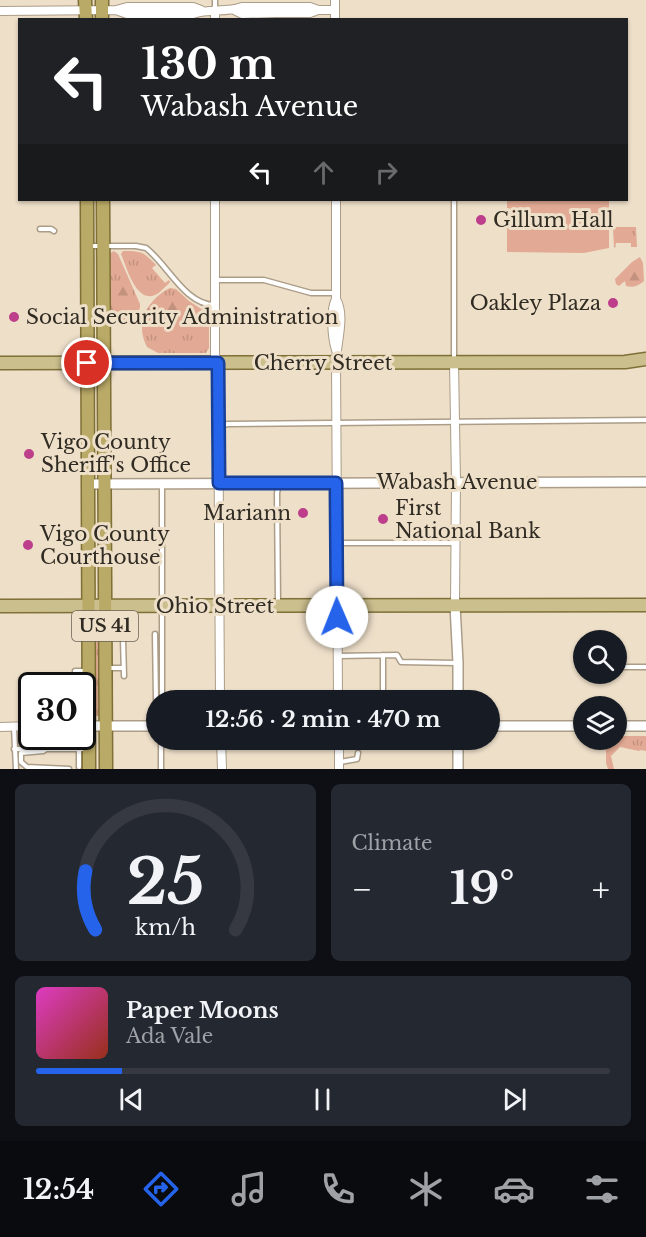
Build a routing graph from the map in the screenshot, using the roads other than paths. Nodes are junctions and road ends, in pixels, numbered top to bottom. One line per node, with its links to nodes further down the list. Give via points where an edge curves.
1 (215, 0): 5 (lane)
2 (335, 0): 6 (street)
3 (86, 10): 4 (street); 7 (street)
4 (102, 10): 5 (street)
5 (215, 10): 6 (street, via 276,14); 8 (street)
6 (335, 10): 9 (street)
7 (0, 11)
8 (216, 18)
9 (335, 18)
10 (87, 201): 17 (highway, US 41)
11 (103, 201): 18 (highway, US 41)
12 (214, 201): 19 (street)
13 (336, 201): 20 (street)
14 (454, 201): 24 (lane)
15 (40, 229): 16 (lane)
16 (54, 231)
17 (87, 246): 18 (lane); 26 (highway, US 41)
18 (103, 246): 21 (lane, via 146,248 191,296 206,305); 27 (highway, US 41)
19 (215, 280): 20 (lane, via 264,280); 21 (street)
20 (336, 296): 22 (street)
21 (215, 305): 28 (street)
22 (336, 357): 24 (main road, Cherry Street); 28 (main road, Cherry Street); 31 (street)
23 (646, 359): 24 (main road, Cherry Street)
24 (454, 362): 30 (street)
25 (0, 363): 26 (main road, Cherry Street)
26 (87, 363): 27 (main road, Cherry Street); 38 (highway, US 41)
27 (104, 363): 28 (main road, Cherry Street); 39 (highway, US 41)
28 (218, 363): 32 (street)
29 (646, 420): 30 (lane)
30 (455, 422): 31 (lane); 33 (street)
31 (336, 423): 32 (lane); 37 (street)
32 (219, 426): 35 (street)
33 (456, 482): 34 (street, Wabash Avenue); 37 (street, Wabash Avenue); 41 (street)
34 (646, 482)
35 (219, 483): 36 (street, Wabash Avenue); 40 (street, Wabash Avenue); 49 (street)
36 (279, 483): 37 (street, Wabash Avenue); 50 (lane)
37 (336, 483): 42 (street)
38 (87, 484): 39 (street, Wabash Avenue); 46 (highway, US 41)
39 (104, 484): 40 (street, Wabash Avenue); 47 (highway, US 41)
40 (162, 484): 48 (lane)
41 (455, 542): 42 (lane); 43 (street)
42 (337, 543): 51 (street)
43 (455, 605): 44 (main road, Ohio Street); 51 (main road, Ohio Street); 56 (street)
44 (646, 605)
45 (0, 606): 46 (main road, Ohio Street)
46 (88, 606): 47 (main road, Ohio Street); 61 (highway, US 41)
47 (105, 606): 48 (main road, Ohio Street); 59 (highway, US 41)
48 (162, 606): 49 (main road, Ohio Street); 65 (lane)
49 (220, 606): 50 (main road, Ohio Street); 66 (street)
50 (278, 606): 51 (main road, Ohio Street)
51 (337, 606): 55 (street)
52 (155, 634): 64 (lane)
53 (123, 639): 60 (lane)
54 (383, 655): 55 (lane); 56 (lane, via 397,655 401,662); 68 (lane)
55 (338, 656): 67 (street)
56 (458, 663): 69 (street)
57 (627, 667): 58 (lane)
58 (646, 667)
59 (106, 668): 60 (lane); 71 (highway, US 41)
60 (123, 668): 63 (lane)
61 (88, 671): 62 (lane)
62 (75, 672)
63 (124, 676)
64 (156, 690)
65 (162, 690)
66 (220, 690)
67 (338, 690)
68 (383, 690)
69 (458, 690)
70 (96, 726): 71 (street)
71 (106, 726): 72 (street); 92 (highway, US 41)
72 (146, 726)
73 (500, 726): 74 (street)
74 (573, 726)
75 (627, 726): 76 (street)
76 (646, 726)
77 (0, 727): 78 (street)
78 (14, 727): 79 (street); 80 (lane)
79 (18, 727)
80 (14, 749): 81 (lane); 90 (lane)
81 (18, 749)
82 (44, 750): 91 (lane, via 21,753 21,762 27,767)
83 (84, 750): 89 (highway, US 41)
84 (161, 750): 93 (lane)
85 (221, 750): 94 (street)
86 (458, 750): 95 (street)
87 (358, 753): 88 (lane, via 357,759)
88 (339, 765)
89 (83, 767)
90 (16, 769)
91 (69, 769)
92 (106, 769)
93 (160, 769)
94 (222, 769)
95 (458, 769)

